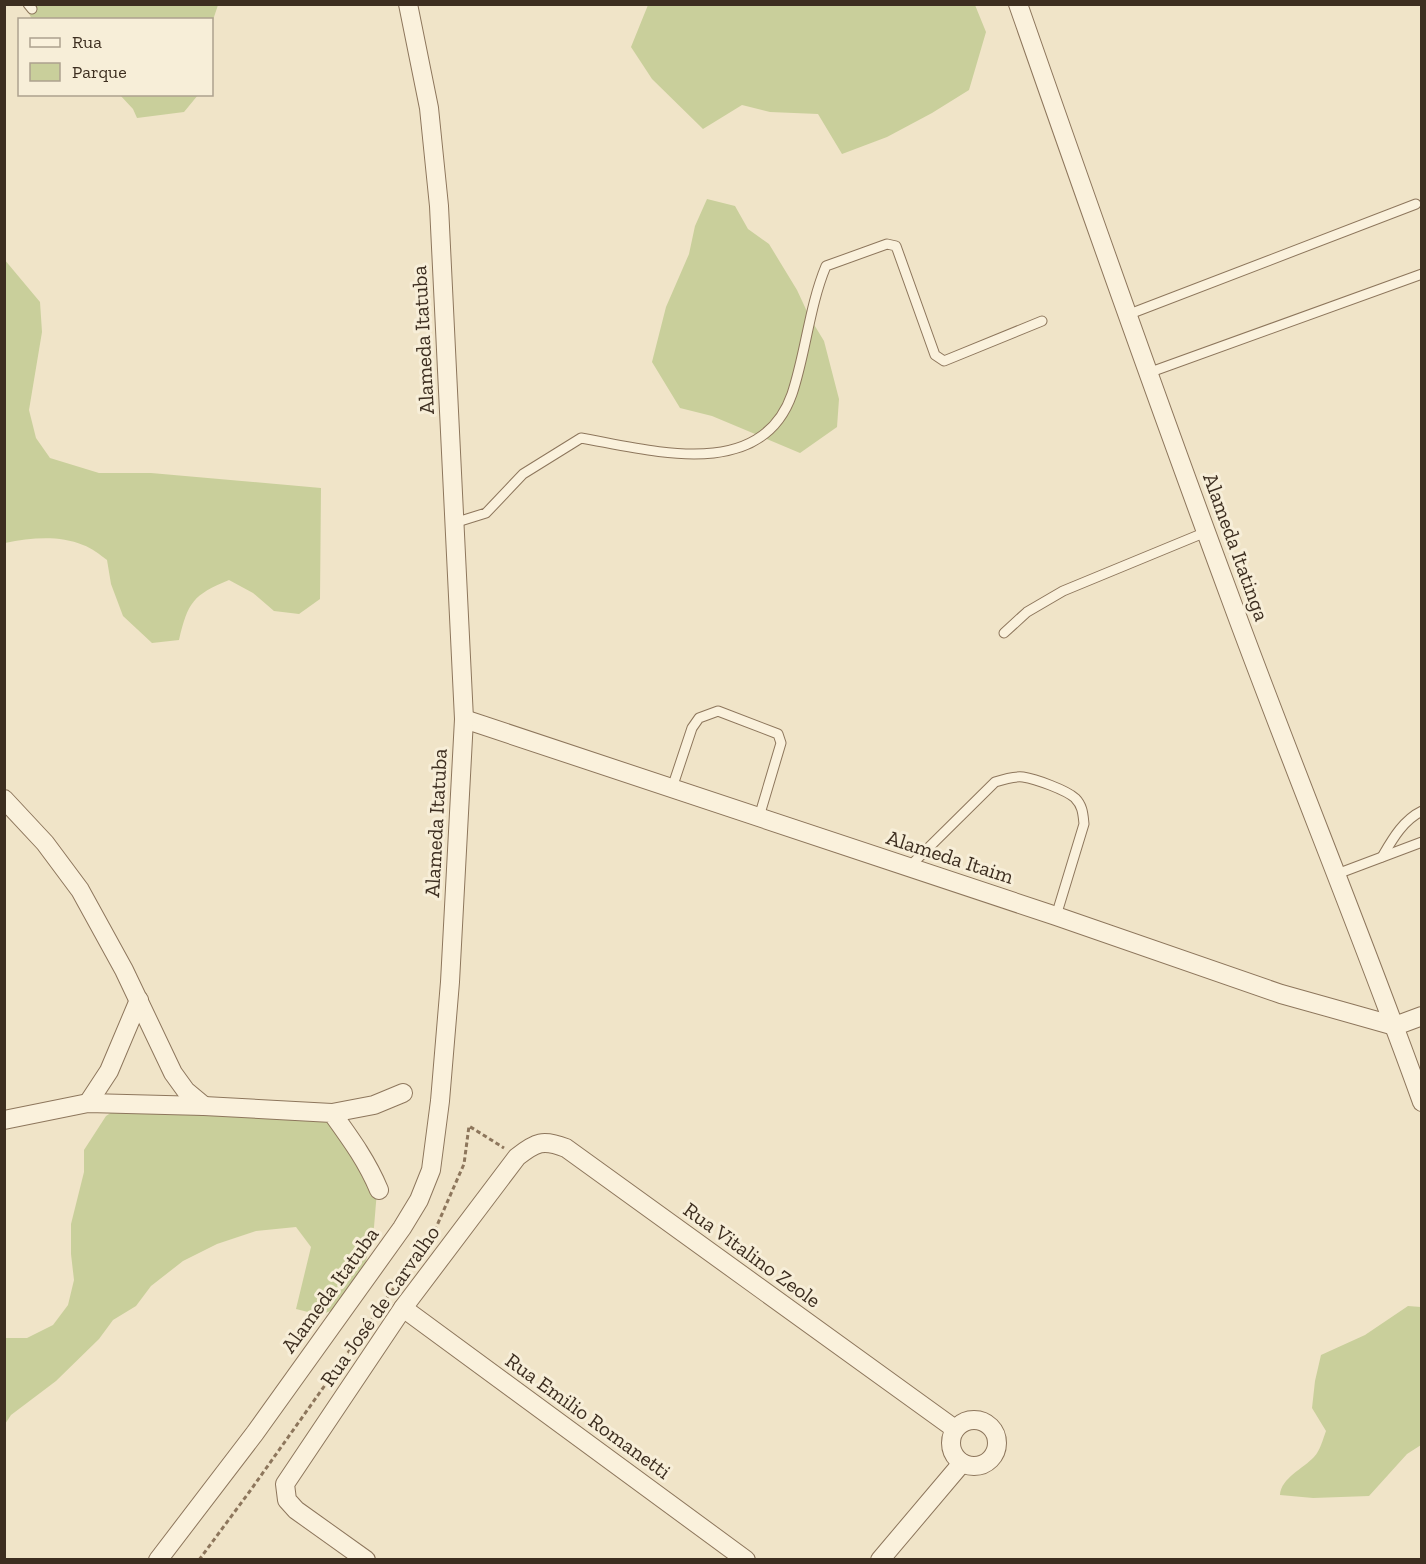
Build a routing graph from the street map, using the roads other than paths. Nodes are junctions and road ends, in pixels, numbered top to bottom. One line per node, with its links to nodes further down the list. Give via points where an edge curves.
1 (408, 4): 8 (street, Alameda Itatuba, via 429,108 440,206)
2 (1022, 6): 5 (street, Alameda Itatinga)
3 (1416, 204): 5 (lane)
4 (1422, 274): 7 (lane)
5 (1127, 315): 7 (street, Alameda Itatinga)
6 (1042, 321): 8 (lane, via 944,362 935,355 896,246 886,244 826,266 817,287 791,395 776,425 750,444 714,454 681,455 581,438 523,474 486,513)
7 (1148, 373): 9 (street, Alameda Itatinga)
8 (454, 523): 11 (street, Alameda Itatuba)
9 (1206, 532): 10 (lane, via 1063,591 1027,612); 19 (street, Alameda Itatinga)
10 (1004, 633)
11 (464, 719): 12 (street, Alameda Itaim); 35 (street, Alameda Itatuba, via 450,982 431,1170 402,1228)
12 (672, 788): 15 (street, Alameda Itaim); 15 (lane, via 692,728 699,718 718,711 778,734 780,743)
13 (4, 799): 21 (street, via 45,843 80,890)
14 (1422, 811): 17 (lane, via 1404,824)
15 (759, 817): 18 (street, Alameda Itaim)
16 (1422, 842): 17 (lane)
17 (1382, 857): 19 (lane)
18 (909, 867): 20 (street, Alameda Itaim); 20 (lane, via 995,782 1022,777 1040,782 1075,798 1083,809 1084,824)
19 (1337, 874): 23 (street, Alameda Itatinga)
20 (1056, 916): 23 (street, Alameda Itaim, via 1281,994)
21 (139, 1000): 26 (street, via 109,1071); 27 (street, via 173,1073)
22 (1422, 1016): 23 (street)
23 (1395, 1026): 25 (street, Alameda Itatinga)
24 (403, 1092): 28 (street, via 374,1105)
25 (1422, 1102)
26 (88, 1103): 27 (street); 29 (street)
27 (204, 1106): 28 (street)
28 (332, 1113): 31 (street, via 372,1172)
29 (4, 1120)
30 (517, 1157): 32 (street, Rua José de Carvalho); 33 (street, Rua Vitalino Zeole, via 538,1143 551,1142 566,1148)
31 (379, 1190)
32 (403, 1308): 36 (street, Rua José de Carvalho, via 285,1484 287,1500 296,1510); 37 (street, Rua Emilio Romanetti)
33 (955, 1429): 34 (street, via 950,1444); 34 (street, via 975,1420 989,1425 997,1438 990,1460 976,1466)
34 (962, 1463): 38 (street)
35 (158, 1560)
36 (366, 1560)
37 (746, 1560)
38 (880, 1560)

